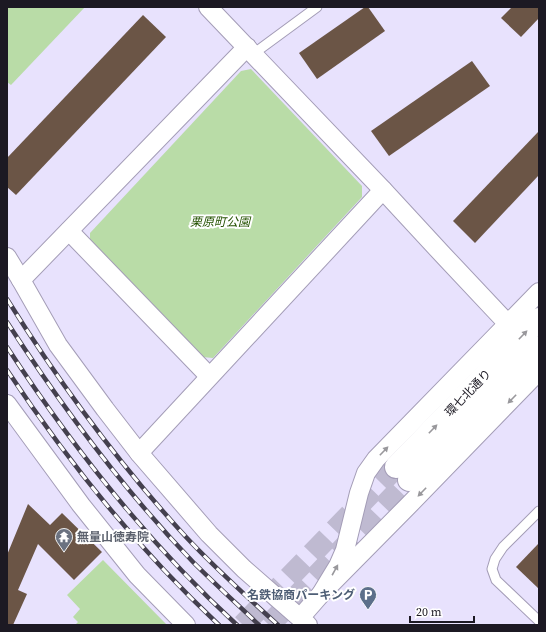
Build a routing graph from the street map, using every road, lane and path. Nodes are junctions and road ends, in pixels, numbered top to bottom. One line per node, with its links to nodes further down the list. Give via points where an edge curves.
1 (208, 7): 3 (street)
2 (317, 7): 3 (lane)
3 (250, 50): 4 (street); 5 (street)
4 (383, 190): 10 (street); 13 (street)
5 (68, 231): 7 (street); 13 (street)
6 (7, 257): 7 (street)
7 (21, 280): 15 (street, via 58,345)
8 (539, 292): 10 (street)
9 (539, 319): 11 (street, 環七北通り, one-way to 9, via 403,473)
10 (508, 324): 17 (street, one-way to 10, via 345,550 366,473 376,459)
11 (539, 347)
12 (539, 370): 17 (street, one-way to 17)
13 (209, 376): 15 (street)
14 (7, 404): 20 (street, via 81,505 137,574)
15 (139, 453): 18 (street, via 209,534 244,569)
16 (539, 510): 19 (lane, via 503,547 494,559 492,569 496,580)
17 (321, 594): 18 (street)
18 (304, 621)
19 (539, 621)
20 (186, 625)

